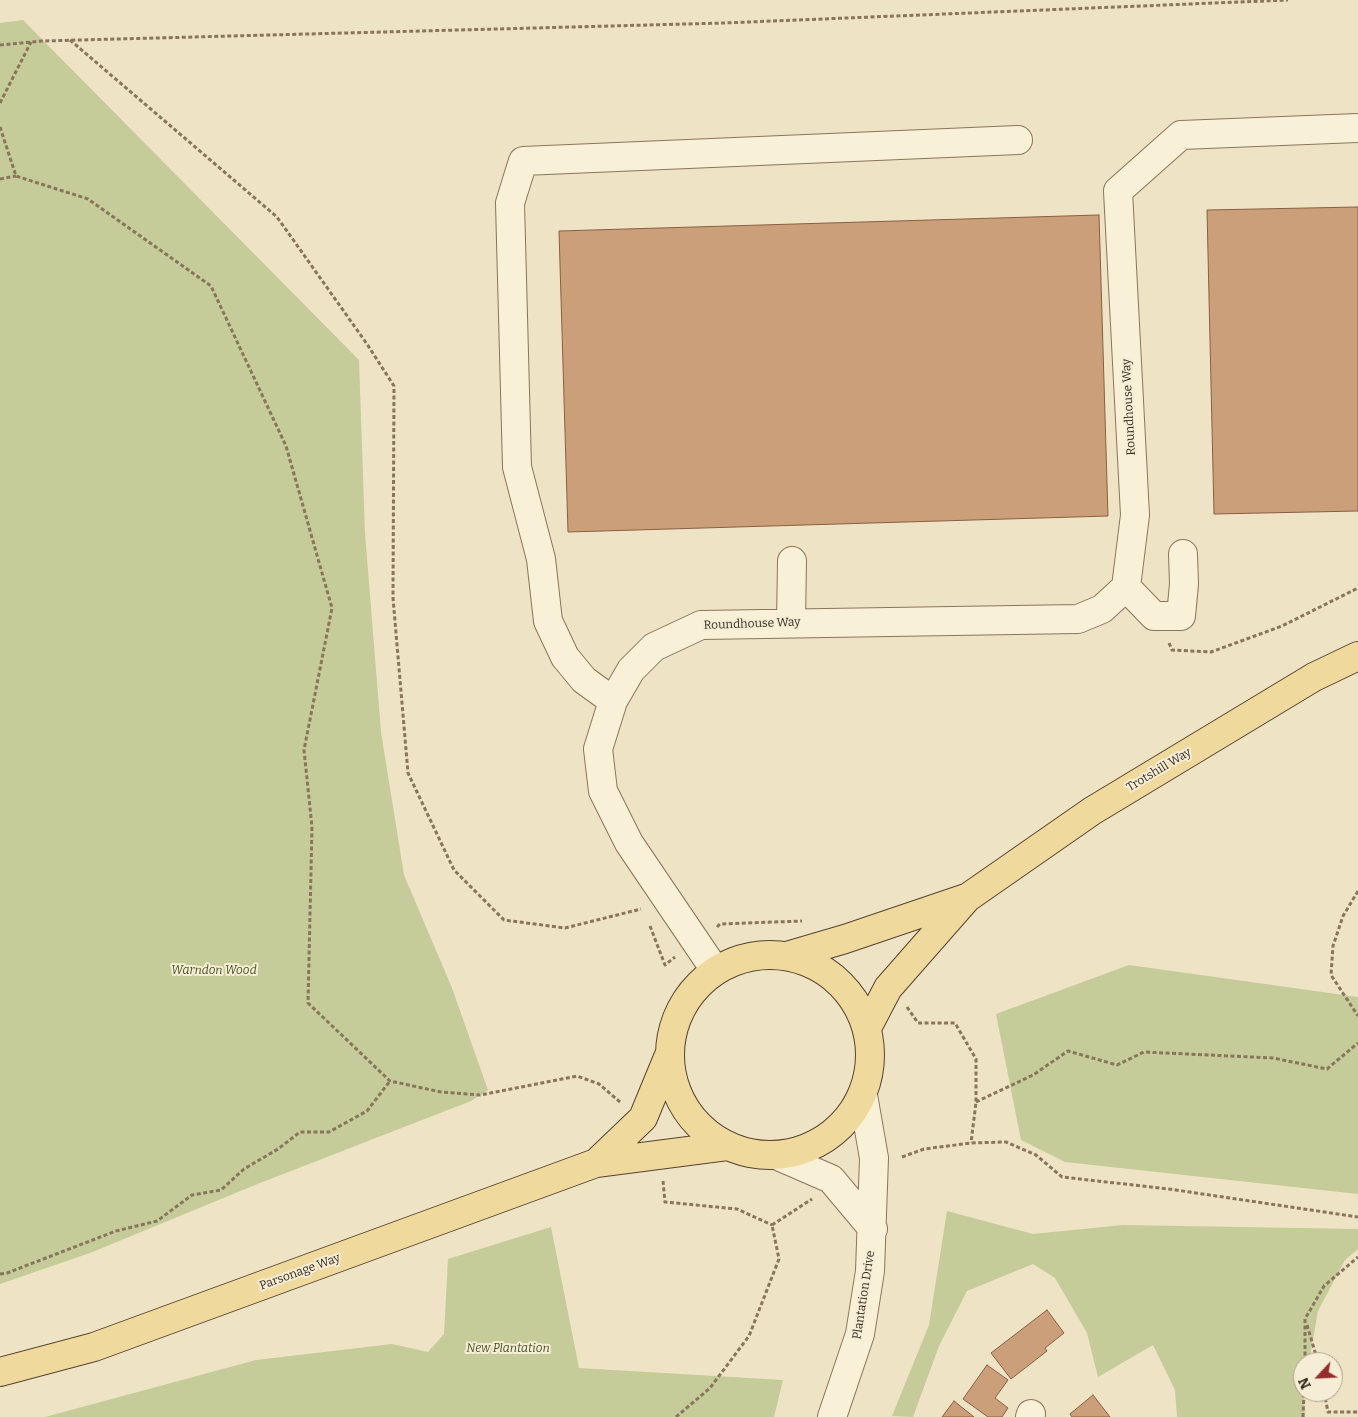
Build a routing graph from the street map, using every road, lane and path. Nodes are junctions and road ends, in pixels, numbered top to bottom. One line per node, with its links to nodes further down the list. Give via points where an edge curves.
1 (1288, 0): 2 (path, via 724,23)
2 (70, 40): 3 (path); 21 (path, via 276,218 394,386 393,598 408,773 454,870 504,920 565,928 644,909)
3 (31, 42): 4 (path); 5 (path)
4 (0, 45)
5 (0, 103)
6 (0, 127): 9 (path)
7 (1358, 128): 13 (street, Roundhouse Way, via 1181,135 1118,190 1135,515)
8 (1018, 140): 18 (street, via 523,161 510,203 518,467 541,559 548,621 565,657 584,680)
9 (16, 176): 10 (path); 32 (path, via 88,200 211,286 286,446 332,608 304,750 312,826 308,1003)
10 (0, 179)
11 (1183, 554): 15 (street, via 1181,616)
12 (792, 560): 16 (street)
13 (1126, 587): 15 (street); 16 (street, Roundhouse Way, via 1102,609 1078,619)
14 (1358, 588): 15 (path, via 1282,626 1211,652 1172,650)
15 (1154, 616)
16 (791, 623): 18 (street, Roundhouse Way, via 701,625 654,647 631,670)
17 (1358, 656): 20 (main road, Trotshill Way, via 1314,677 1092,811)
18 (613, 701): 24 (street, Roundhouse Way, via 598,749 604,791 629,843)
19 (1358, 891): 28 (path, via 1343,916 1333,946 1331,975)
20 (967, 898): 25 (main road, Trotshill Way); 29 (main road, Trotshill Way, via 888,988)
21 (647, 917)
22 (803, 921): 24 (path, via 720,924)
23 (650, 925): 24 (path, via 665,965)
24 (696, 942): 26 (street, Roundhouse Way)
25 (787, 956): 26 (main road, via 763,954 738,959); 29 (main road, via 815,964 838,980 856,1002)
26 (715, 970): 31 (main road, via 690,992 674,1021)
27 (904, 1002): 35 (path, via 918,1023 954,1023 976,1059)
28 (1358, 1016)
29 (867, 1028): 33 (main road, via 869,1073)
30 (1358, 1043): 35 (path, via 1327,1069 1273,1058 1144,1052 1117,1065 1068,1051 1033,1075)
31 (669, 1055): 37 (main road, via 673,1083 684,1109 703,1131); 40 (main road, Parsonage Way, via 643,1118)
32 (390, 1081): 34 (path, via 441,1092 480,1095 577,1076 599,1084); 47 (path, via 367,1112 329,1132 300,1132 244,1169 221,1190 192,1195 157,1221 116,1231)
33 (863, 1094): 38 (main road, via 848,1118 829,1137 804,1150); 45 (street, Plantation Drive, via 874,1158)
34 (613, 1097)
35 (976, 1102): 36 (path)
36 (971, 1143): 39 (path, via 924,1150); 43 (path, via 1006,1142 1036,1155 1062,1177)
37 (727, 1146): 38 (main road, via 751,1154); 40 (main road, Parsonage Way)
38 (778, 1156): 45 (street, via 831,1178)
39 (905, 1157)
40 (596, 1163): 51 (main road, Parsonage Way, via 94,1347)
41 (663, 1180): 44 (path, via 665,1202 737,1209)
42 (816, 1196): 44 (path)
43 (1358, 1217)
44 (772, 1225): 55 (path, via 780,1259 749,1336 710,1388)
45 (873, 1229): 56 (street, Plantation Drive, via 860,1334)
46 (1358, 1257): 48 (path, via 1324,1286)
47 (0, 1274)
48 (1306, 1322): 49 (path); 50 (path)
49 (1305, 1352)
50 (1315, 1352)
51 (0, 1372)
52 (1304, 1402): 57 (path)
53 (1326, 1402): 54 (path, via 1328,1412)
54 (1358, 1412)
55 (676, 1417)
56 (832, 1417)
57 (1303, 1417)

